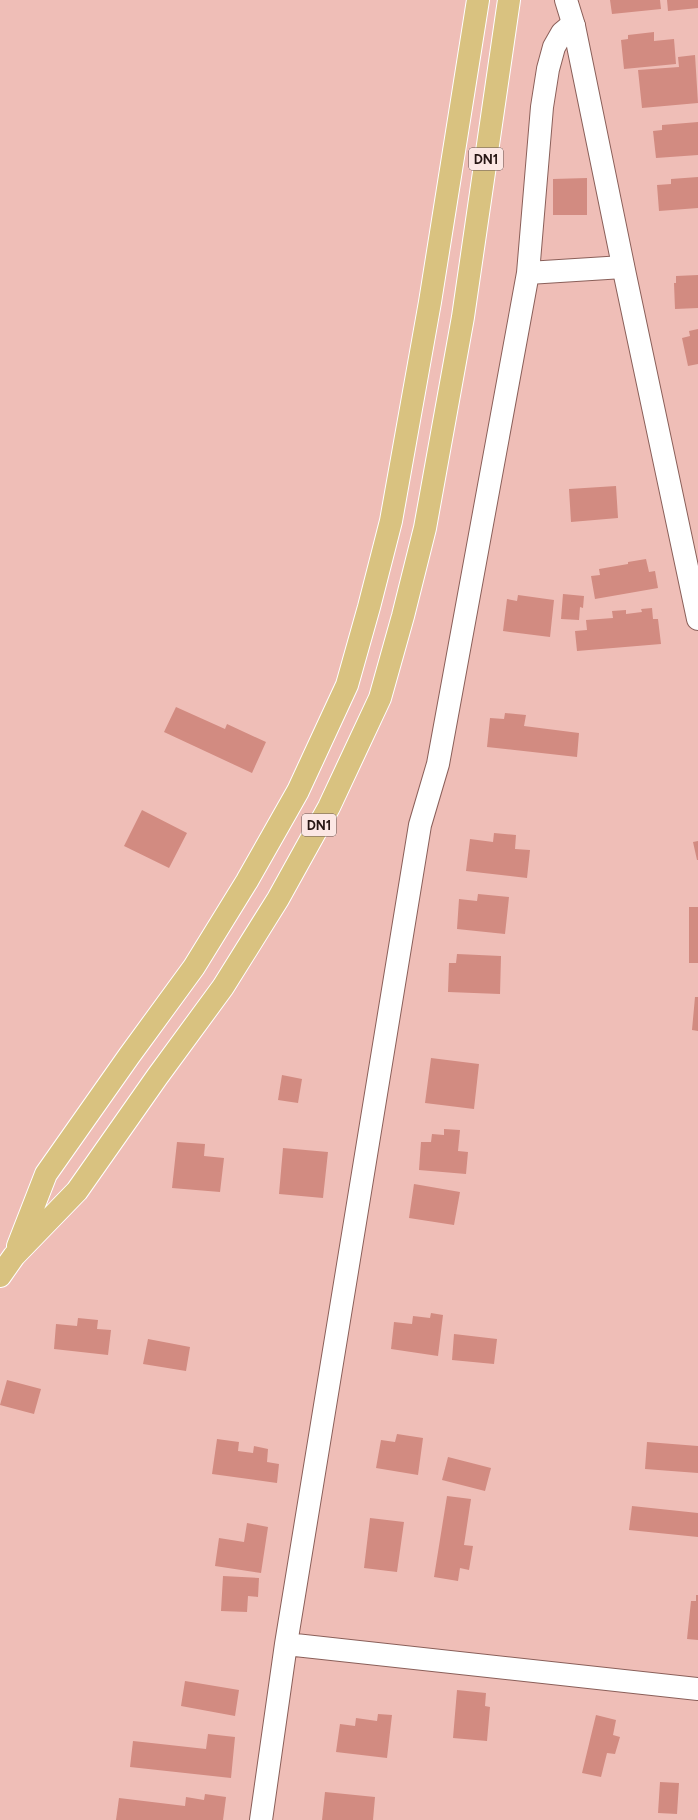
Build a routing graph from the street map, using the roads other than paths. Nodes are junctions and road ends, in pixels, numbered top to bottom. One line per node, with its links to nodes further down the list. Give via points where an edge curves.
1 (478, 0): 8 (main road, DN1, via 431,294 391,521 347,685 298,791 247,881 194,967 46,1174)
2 (509, 0): 8 (main road, DN1, via 463,317 425,528 404,616 380,698 329,808 278,899 223,987 77,1191)
3 (566, 0): 4 (street)
4 (574, 26): 5 (street); 6 (street, via 562,33 554,47 548,69 542,107)
5 (624, 267): 6 (street); 7 (street)
6 (528, 273): 10 (street, via 438,764 420,825)
7 (698, 619)
8 (14, 1256): 9 (main road, DN1)
9 (0, 1276)
10 (286, 1644): 11 (street); 12 (street)
11 (698, 1689)
12 (261, 1820)

